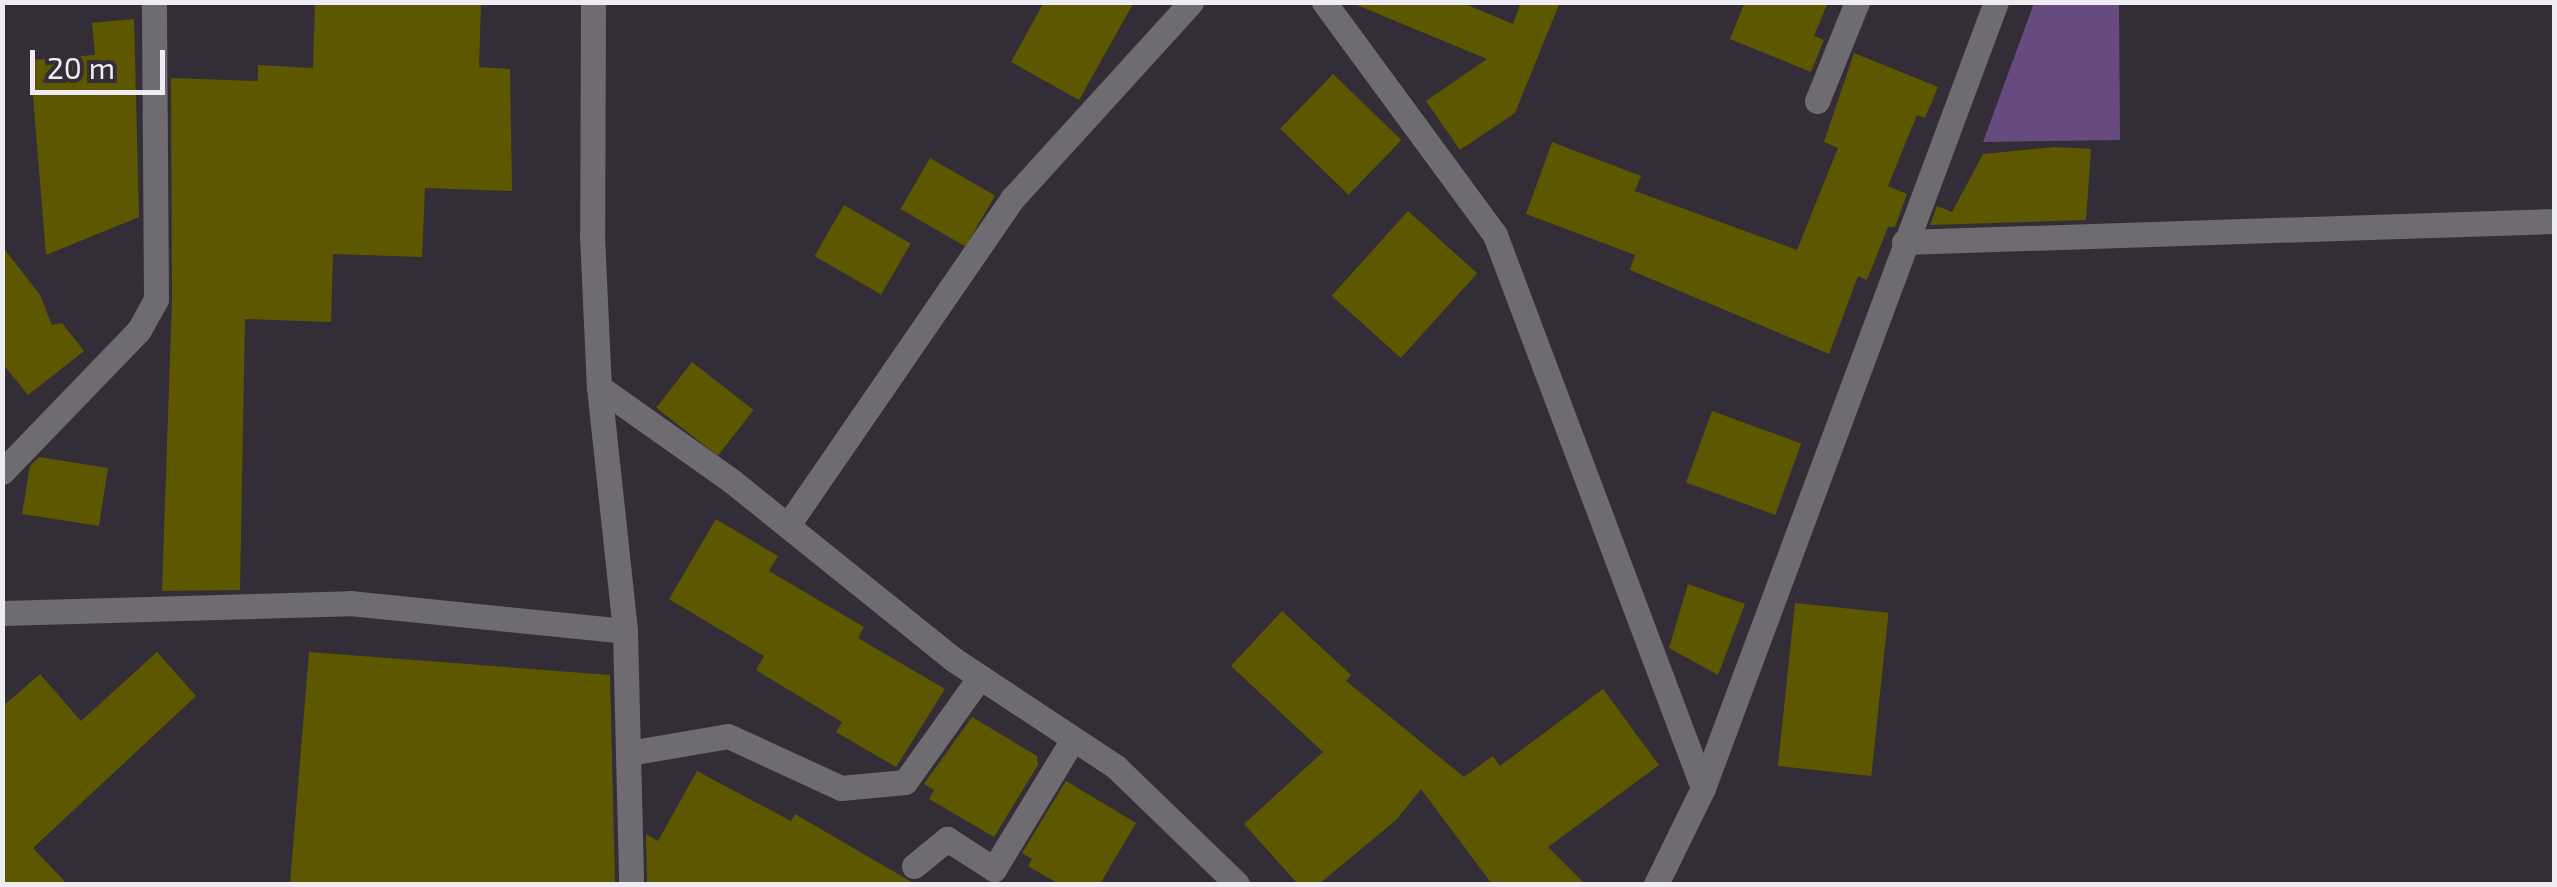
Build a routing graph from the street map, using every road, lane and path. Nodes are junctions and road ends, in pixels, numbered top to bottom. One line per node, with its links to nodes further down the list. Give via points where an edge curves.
1 (154, 2): 11 (street, via 156,298 139,330)
2 (593, 2): 10 (street)
3 (1191, 2): 12 (street, via 1012,199)
4 (1324, 2): 18 (street, via 1494,236)
5 (1857, 2): 7 (street)
6 (1996, 2): 9 (street)
7 (1818, 101)
8 (2554, 221): 9 (street)
9 (1904, 242): 18 (street)
10 (599, 387): 12 (street); 14 (street)
11 (2, 472)
12 (788, 525): 15 (street)
13 (2, 614): 14 (street, via 350,603)
14 (625, 631): 17 (street)
15 (980, 677): 16 (street); 17 (street, via 905,782 840,788 728,736)
16 (1073, 738): 19 (street, via 994,869 947,839); 21 (street, via 1116,768)
17 (629, 753): 20 (street)
18 (1702, 788): 22 (street)
19 (914, 866)
20 (631, 884)
21 (1236, 884)
22 (1656, 884)

